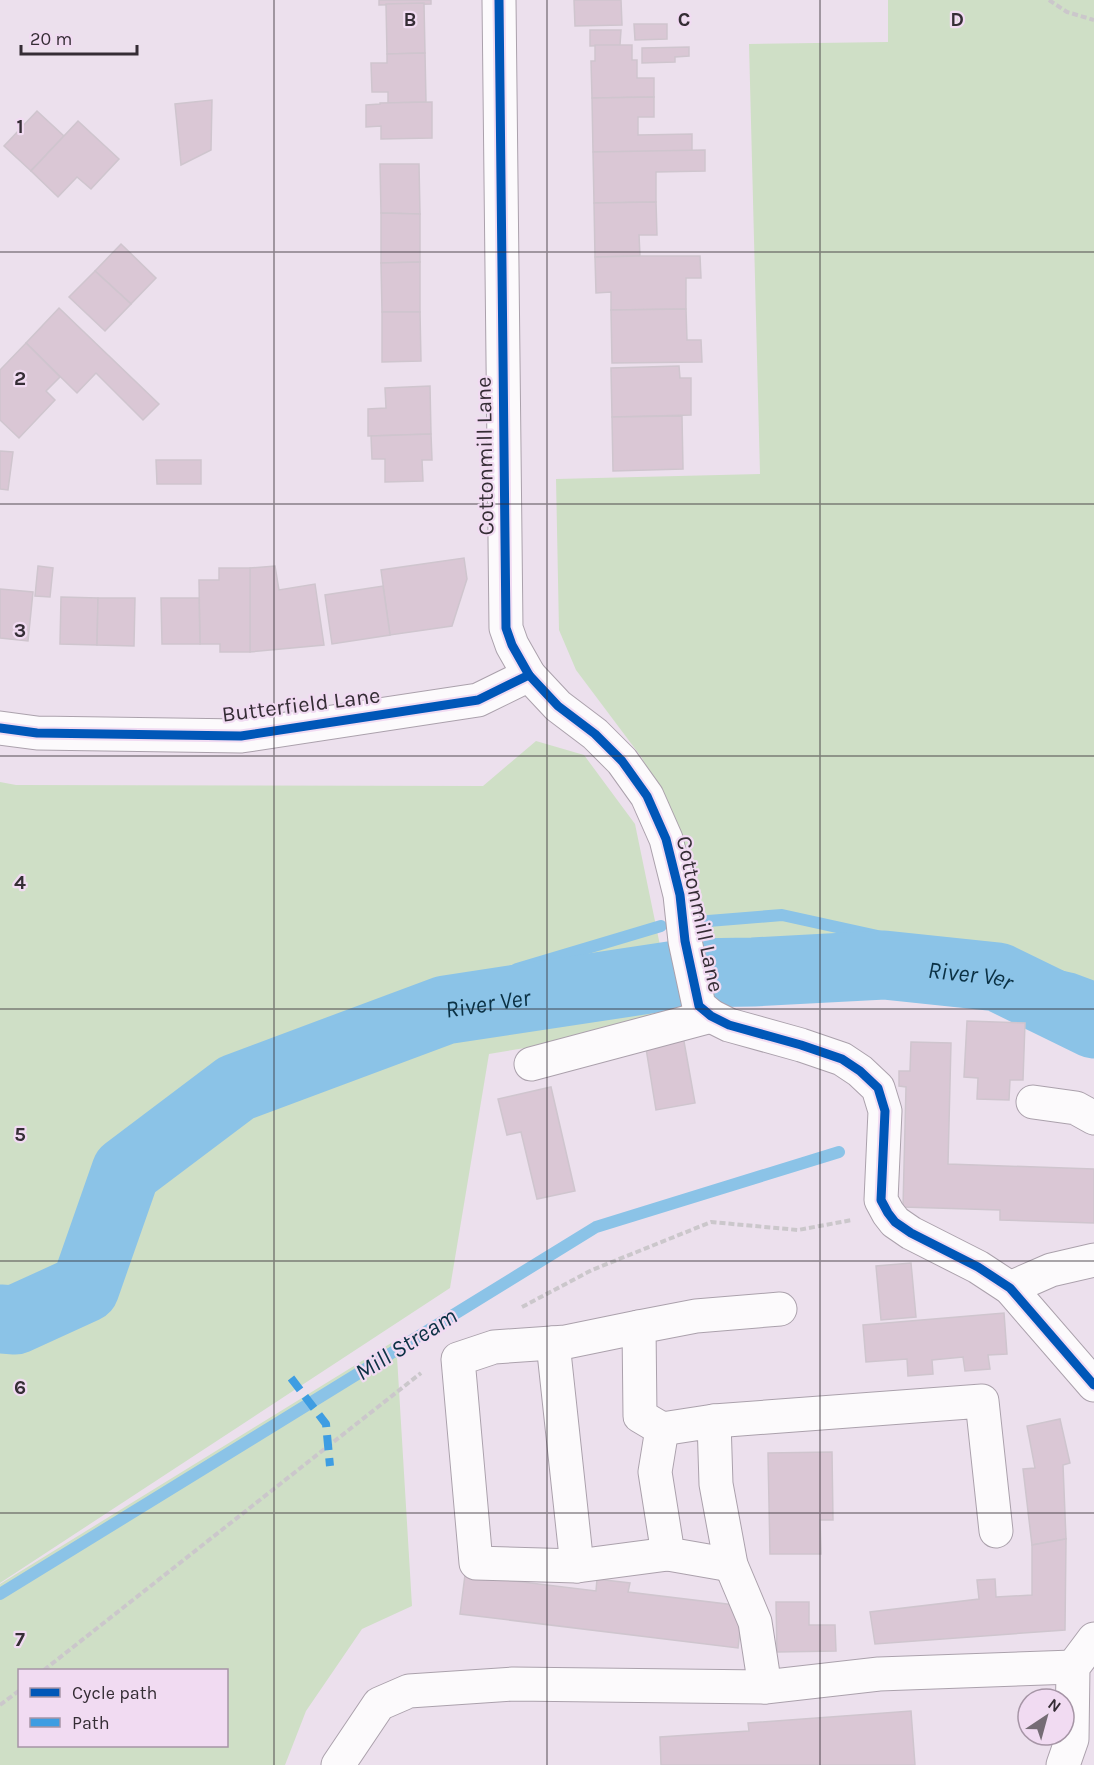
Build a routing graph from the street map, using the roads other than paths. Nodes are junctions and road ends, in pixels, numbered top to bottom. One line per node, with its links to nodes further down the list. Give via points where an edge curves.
1 (499, 0): 2 (street, Cottonmill Lane, via 506,628)
2 (529, 675): 3 (street, Butterfield Lane, via 478,700 241,736 37,733); 4 (street, Cottonmill Lane, via 558,706 622,761 647,796 666,840 680,895 685,941)
3 (0, 728)
4 (703, 1005): 5 (street); 9 (street, Cottonmill Lane, via 729,1025 842,1059 860,1071 878,1088 885,1111 881,1200 888,1213 911,1233)
5 (531, 1064)
6 (1033, 1102): 7 (street, via 1076,1108)
7 (1094, 1118)
8 (1094, 1260): 9 (street, via 1051,1270)
9 (1010, 1288): 13 (street, Cottonmill Lane)
10 (780, 1309): 11 (street, via 696,1316)
11 (639, 1328): 12 (street); 15 (street, via 640,1416)
12 (553, 1343): 19 (street); 19 (street, via 494,1347 458,1359 476,1563)
13 (1094, 1386)
14 (714, 1421): 15 (street); 16 (street, via 982,1401); 18 (street, via 716,1484)
15 (662, 1429): 17 (street, via 655,1472)
16 (996, 1531)
17 (668, 1554): 18 (street); 19 (street)
18 (731, 1565): 22 (street, via 755,1622)
19 (577, 1566)
20 (1094, 1639): 21 (street)
21 (1073, 1667): 22 (street, via 879,1674); 24 (street, via 1072,1739)
22 (765, 1687): 23 (street, via 513,1684 408,1691 379,1704)
23 (338, 1765)
24 (1064, 1765)

